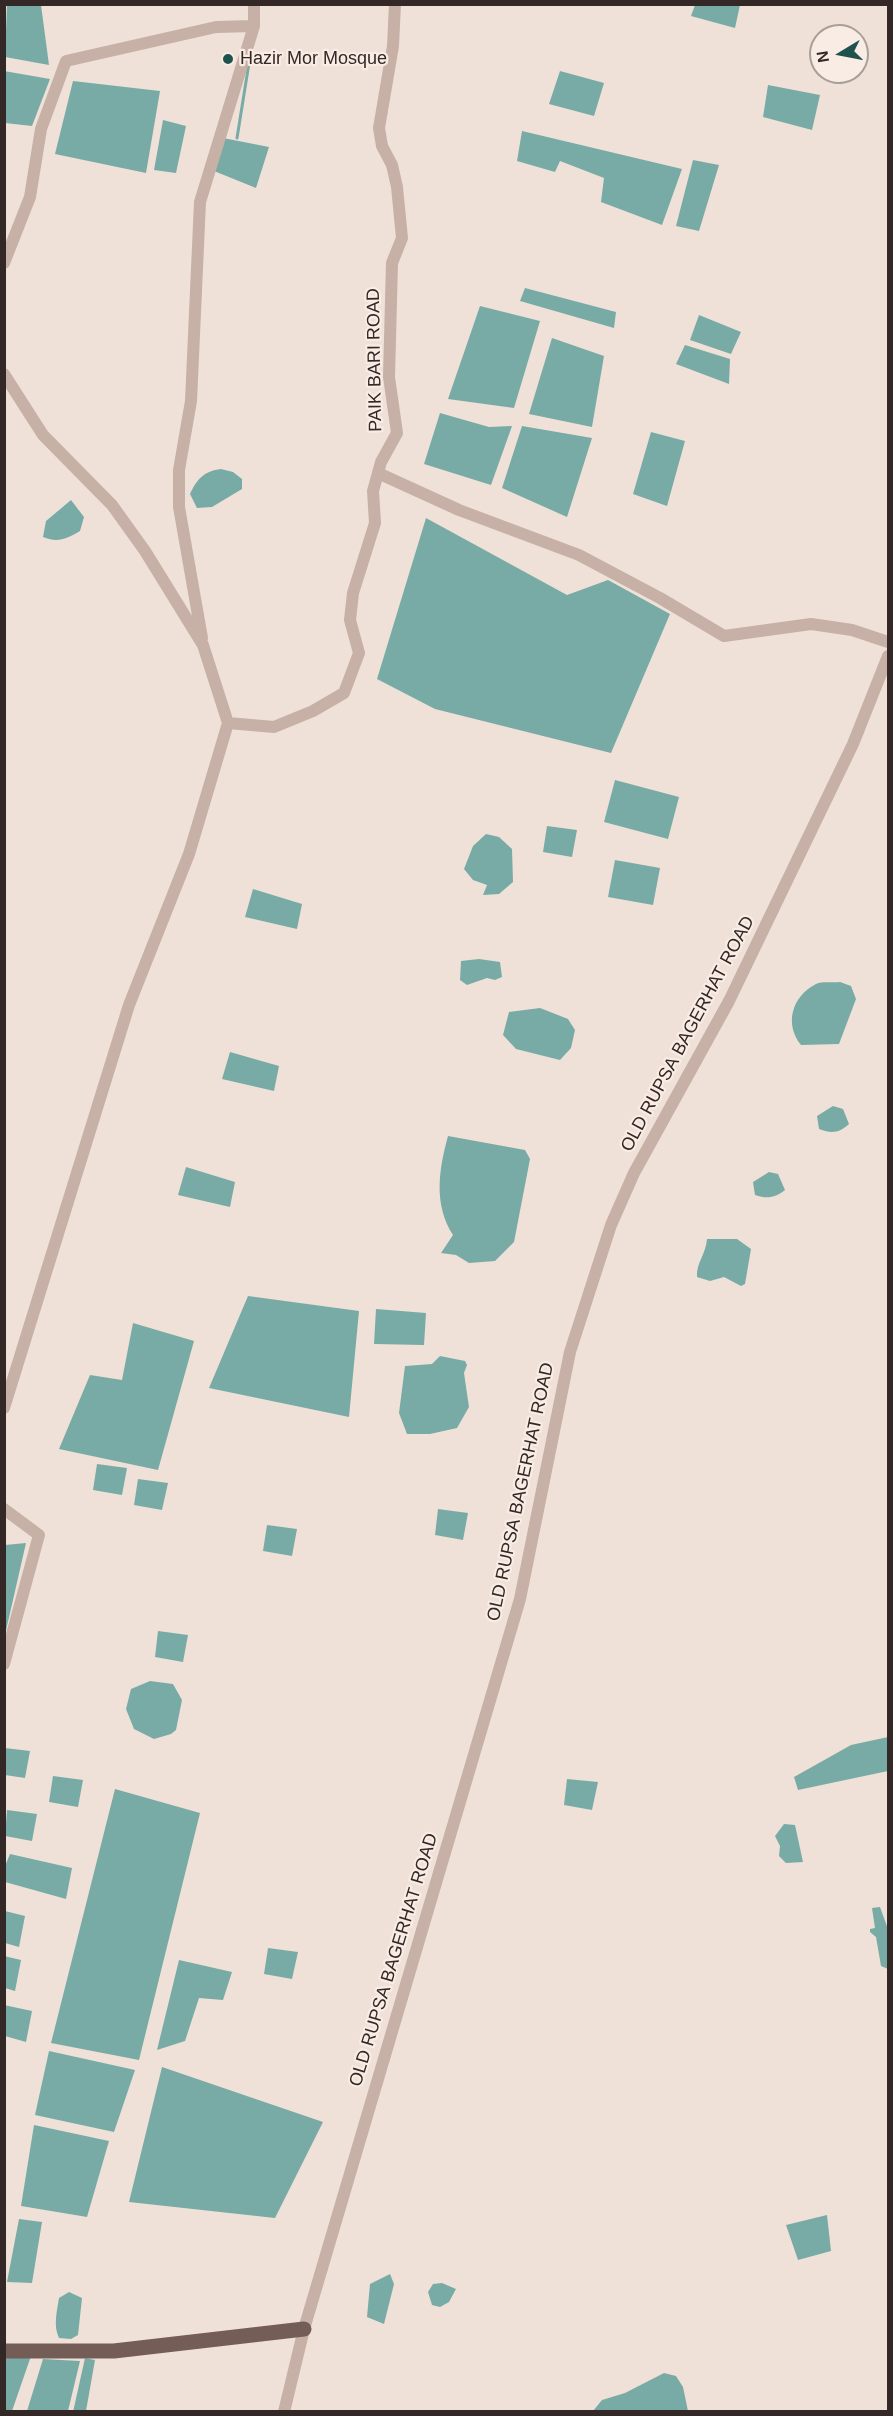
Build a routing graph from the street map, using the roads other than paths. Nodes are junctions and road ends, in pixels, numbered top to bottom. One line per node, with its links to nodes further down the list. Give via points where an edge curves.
1 (254, 4): 3 (street)
2 (395, 4): 6 (street, PAIK BARI ROAD, via 393,46 379,128 382,146 392,165 402,238 392,263 389,376 398,433)
3 (254, 26): 4 (street, via 216,27 66,61 41,129 30,197); 8 (street, via 200,202 191,401 179,470 179,497)
4 (4, 263)
5 (4, 374): 8 (street, via 43,435 112,505)
6 (378, 473): 7 (street, via 459,510 579,555 724,636 811,624 852,630); 10 (street, PAIK BARI ROAD, via 373,490 375,523 353,593 350,620 359,653 344,693 274,727)
7 (888, 642)
8 (203, 645): 10 (street)
9 (888, 656): 14 (street, OLD RUPSA BAGERHAT ROAD, via 853,744 729,1001 634,1173 611,1225 570,1352 520,1599)
10 (228, 723): 11 (street, via 189,854 129,1005)
11 (4, 1408)
12 (4, 1509): 13 (street, via 39,1535)
13 (4, 1664)
14 (304, 2329): 15 (main road, via 114,2351); 16 (street, OLD RUPSA BAGERHAT ROAD)
15 (4, 2351)
16 (284, 2412)

